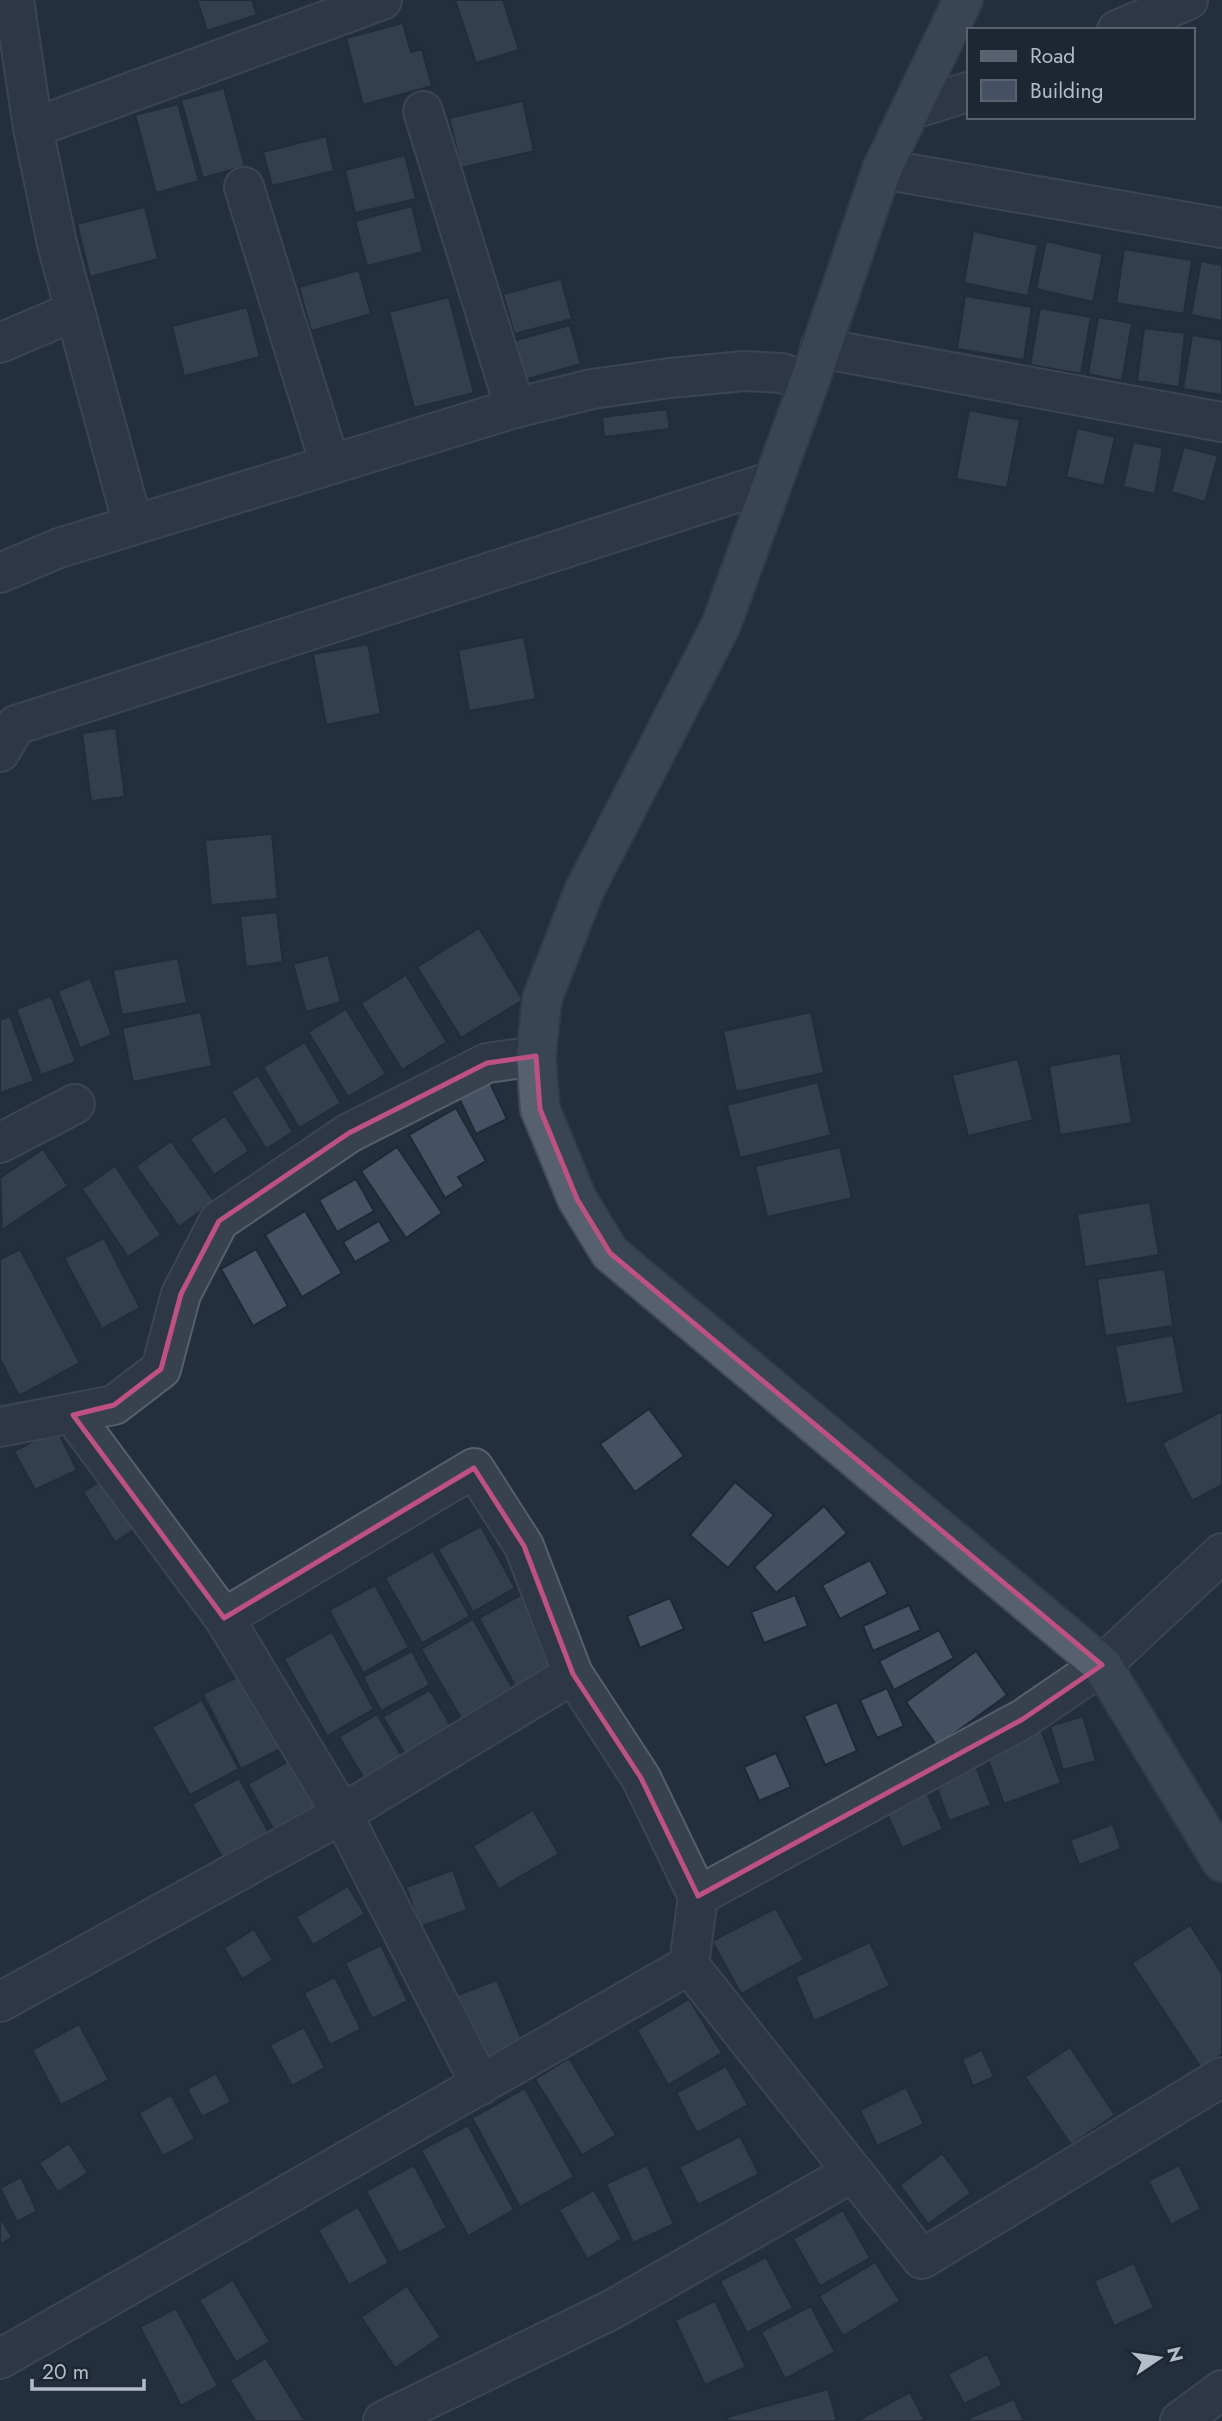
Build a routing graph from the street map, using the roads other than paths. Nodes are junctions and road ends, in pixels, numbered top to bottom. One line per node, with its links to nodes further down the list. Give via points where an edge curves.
1 (14, 0): 9 (street)
2 (382, 0): 9 (street)
3 (963, 0): 7 (main road)
4 (1188, 0): 5 (street)
5 (1122, 28)
6 (967, 92): 7 (street)
7 (910, 110): 10 (main road)
8 (423, 111): 16 (street)
9 (33, 128): 13 (street)
10 (882, 169): 12 (street); 15 (main road)
11 (244, 187): 18 (street)
12 (1222, 228)
13 (75, 311): 14 (street); 20 (street)
14 (0, 343)
15 (814, 365): 16 (street, via 782,373 744,371 592,389); 17 (street); 19 (main road)
16 (515, 408): 18 (street)
17 (1222, 422)
18 (330, 464): 20 (street)
19 (773, 481): 22 (street, via 16,725); 23 (main road, via 721,625 584,891 542,999)
20 (133, 525): 21 (street)
21 (0, 573)
22 (0, 752)
23 (536, 1056): 26 (street, via 487,1063 349,1133 219,1221 181,1294 161,1369 114,1405); 30 (main road, via 540,1109 577,1199 610,1253)
24 (75, 1104): 25 (street)
25 (0, 1143)
26 (73, 1415): 27 (street); 29 (street)
27 (0, 1427)
28 (1222, 1553): 30 (street)
29 (224, 1618): 31 (street, via 474,1468 524,1546); 32 (street)
30 (1102, 1665): 33 (main road); 34 (street, via 1023,1719)
31 (573, 1674): 32 (street); 34 (street, via 641,1778)
32 (342, 1814): 36 (street); 38 (street)
33 (1222, 1862)
34 (698, 1896): 35 (street)
35 (689, 1965): 38 (street); 39 (street)
36 (0, 2002)
37 (1222, 2077): 39 (street, via 922,2259)
38 (481, 2085): 40 (street)
39 (853, 2172): 42 (street, via 611,2310)
40 (0, 2359)
41 (1222, 2390): 43 (street)
42 (383, 2421)
43 (1180, 2421)

